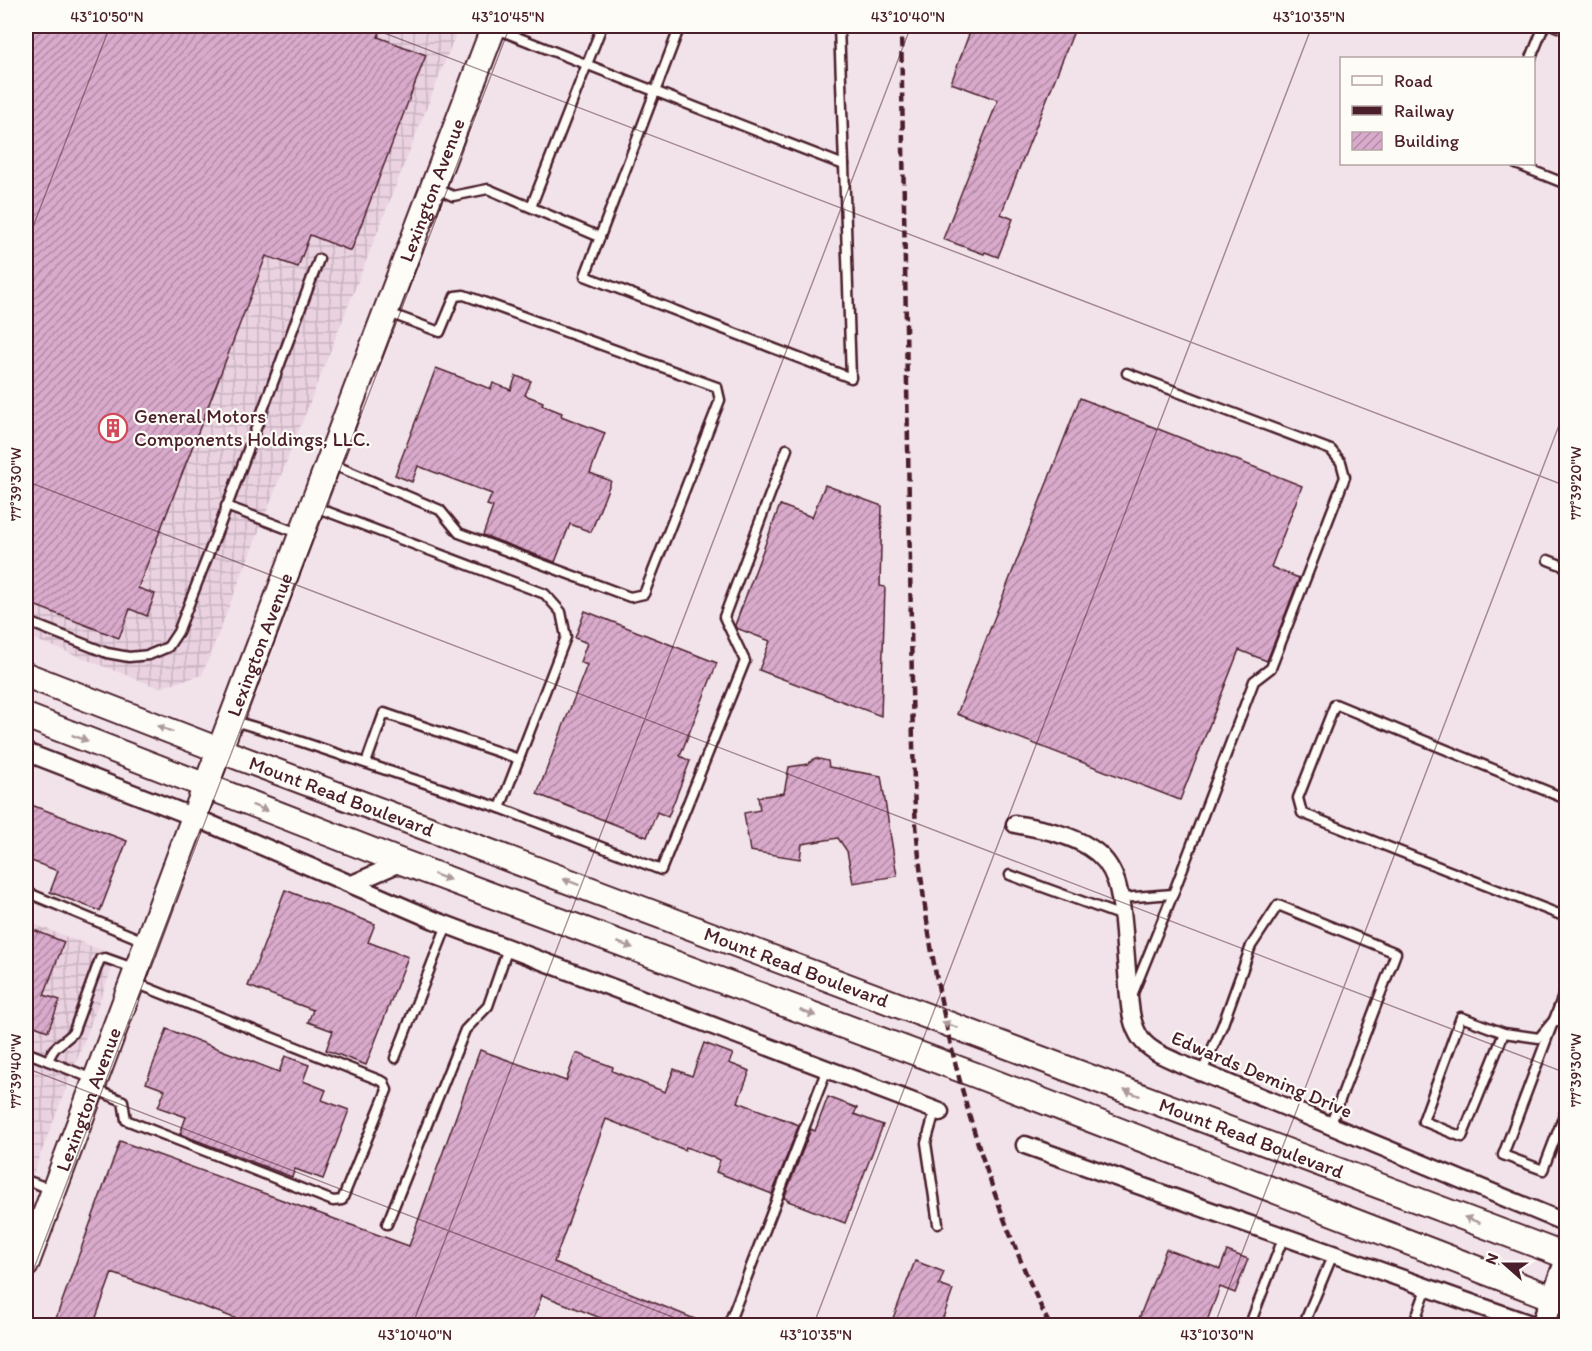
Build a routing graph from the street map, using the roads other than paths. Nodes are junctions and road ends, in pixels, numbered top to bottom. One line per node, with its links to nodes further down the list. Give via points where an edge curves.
1 (602, 26): 9 (lane)
2 (680, 26): 10 (lane)
3 (839, 26): 11 (lane)
4 (1544, 26): 8 (lane)
5 (1555, 26): 7 (lane)
6 (494, 27): 9 (lane); 14 (main road, Lexington Avenue)
7 (1566, 30)
8 (1531, 57)
9 (588, 65): 10 (lane); 15 (lane)
10 (654, 91): 11 (lane); 16 (lane)
11 (844, 165): 16 (lane, via 851,378 585,276)
12 (1518, 165): 13 (lane)
13 (1566, 184)
14 (433, 187): 15 (lane, via 453,196 488,189); 18 (main road, Lexington Avenue)
15 (531, 207): 16 (lane)
16 (600, 237)
17 (319, 259): 22 (lane)
18 (386, 312): 21 (main road, Lexington Avenue); 21 (lane, via 440,332 455,296 464,295 717,387 720,400 644,594 630,597 459,533 440,510)
19 (1127, 373): 44 (lane, via 1331,450 1346,477 1271,668 1254,681)
20 (787, 449): 37 (lane, via 724,617 745,661 661,870)
21 (328, 463): 23 (main road, Lexington Avenue)
22 (226, 506): 24 (lane); 27 (lane, via 168,647 149,655 129,657)
23 (312, 506): 24 (main road, Lexington Avenue); 33 (lane, via 545,594 561,612 566,637)
24 (301, 534): 30 (main road, Lexington Avenue)
25 (1548, 560): 26 (lane)
26 (1566, 567)
27 (26, 621)
28 (26, 675): 31 (main road, Mount Read Boulevard, one-way to 28)
29 (26, 716): 35 (main road, Mount Read Boulevard, one-way to 35)
30 (231, 720): 31 (main road, Lexington Avenue); 34 (lane)
31 (219, 750): 35 (main road, Lexington Avenue); 74 (main road, Mount Read Boulevard, one-way to 31)
32 (26, 752): 38 (street)
33 (519, 759): 34 (lane, via 384,713); 37 (lane)
34 (366, 763): 37 (lane)
35 (206, 787): 38 (main road, Lexington Avenue); 40 (main road, Mount Read Boulevard, one-way to 40)
36 (1566, 799): 47 (lane, via 1335,704 1298,798 1302,813)
37 (500, 808)
38 (194, 817): 42 (street); 49 (main road, Lexington Avenue)
39 (1015, 824): 45 (street, Edwards Deming Drive, via 1054,832 1089,847 1104,859 1115,876)
40 (402, 862): 42 (street, Mount Read Boulevard); 78 (main road, Mount Read Boulevard, one-way to 78, via 978,1076)
41 (1010, 874): 46 (lane)
42 (352, 884): 48 (street)
43 (26, 892): 49 (lane)
44 (1173, 894): 45 (lane); 53 (lane)
45 (1121, 898): 46 (street, Edwards Deming Drive)
46 (1123, 916): 53 (street, Edwards Deming Drive)
47 (1566, 917)
48 (447, 925): 50 (street); 58 (lane)
49 (147, 942): 51 (main road, Lexington Avenue)
50 (508, 948): 60 (street); 70 (lane, via 488,1006 465,1030)
51 (135, 975): 59 (lane, via 100,959 73,1034 52,1050); 62 (main road, Lexington Avenue); 62 (lane, via 384,1082 387,1090 342,1200 333,1201 126,1120 123,1101)
52 (1566, 988): 54 (lane)
53 (1129, 1001): 61 (street, Edwards Deming Drive, via 1133,1026 1142,1041 1158,1053)
54 (1554, 1020): 55 (lane); 56 (lane, via 1539,1038); 63 (lane, via 1503,1155 1543,1170)
55 (1566, 1023)
56 (1504, 1033): 56 (lane, via 1461,1017 1423,1121 1462,1137)
57 (26, 1052): 59 (lane)
58 (395, 1058)
59 (48, 1061): 62 (lane)
60 (827, 1069): 64 (street); 80 (lane)
61 (1202, 1071): 65 (street, Edwards Deming Drive); 65 (lane, via 1251,946 1278,904 1396,953)
62 (94, 1084): 68 (main road, Lexington Avenue)
63 (1566, 1110)
64 (938, 1112): 71 (lane, via 926,1143)
65 (1330, 1126): 69 (street, Edwards Deming Drive)
66 (1025, 1145): 72 (street)
67 (26, 1180): 68 (lane)
68 (54, 1191): 76 (main road, Lexington Avenue)
69 (1566, 1223)
70 (387, 1224)
71 (938, 1224)
72 (1284, 1236): 73 (street); 79 (lane)
73 (1333, 1254): 77 (street); 81 (lane)
74 (1566, 1256)
75 (1566, 1262): 78 (street)
76 (26, 1265)
77 (1427, 1287): 82 (lane); 83 (street)
78 (1560, 1300): 84 (street)
79 (1251, 1325)
80 (729, 1326)
81 (1304, 1326)
82 (1413, 1326)
83 (1536, 1326)
84 (1542, 1326)

